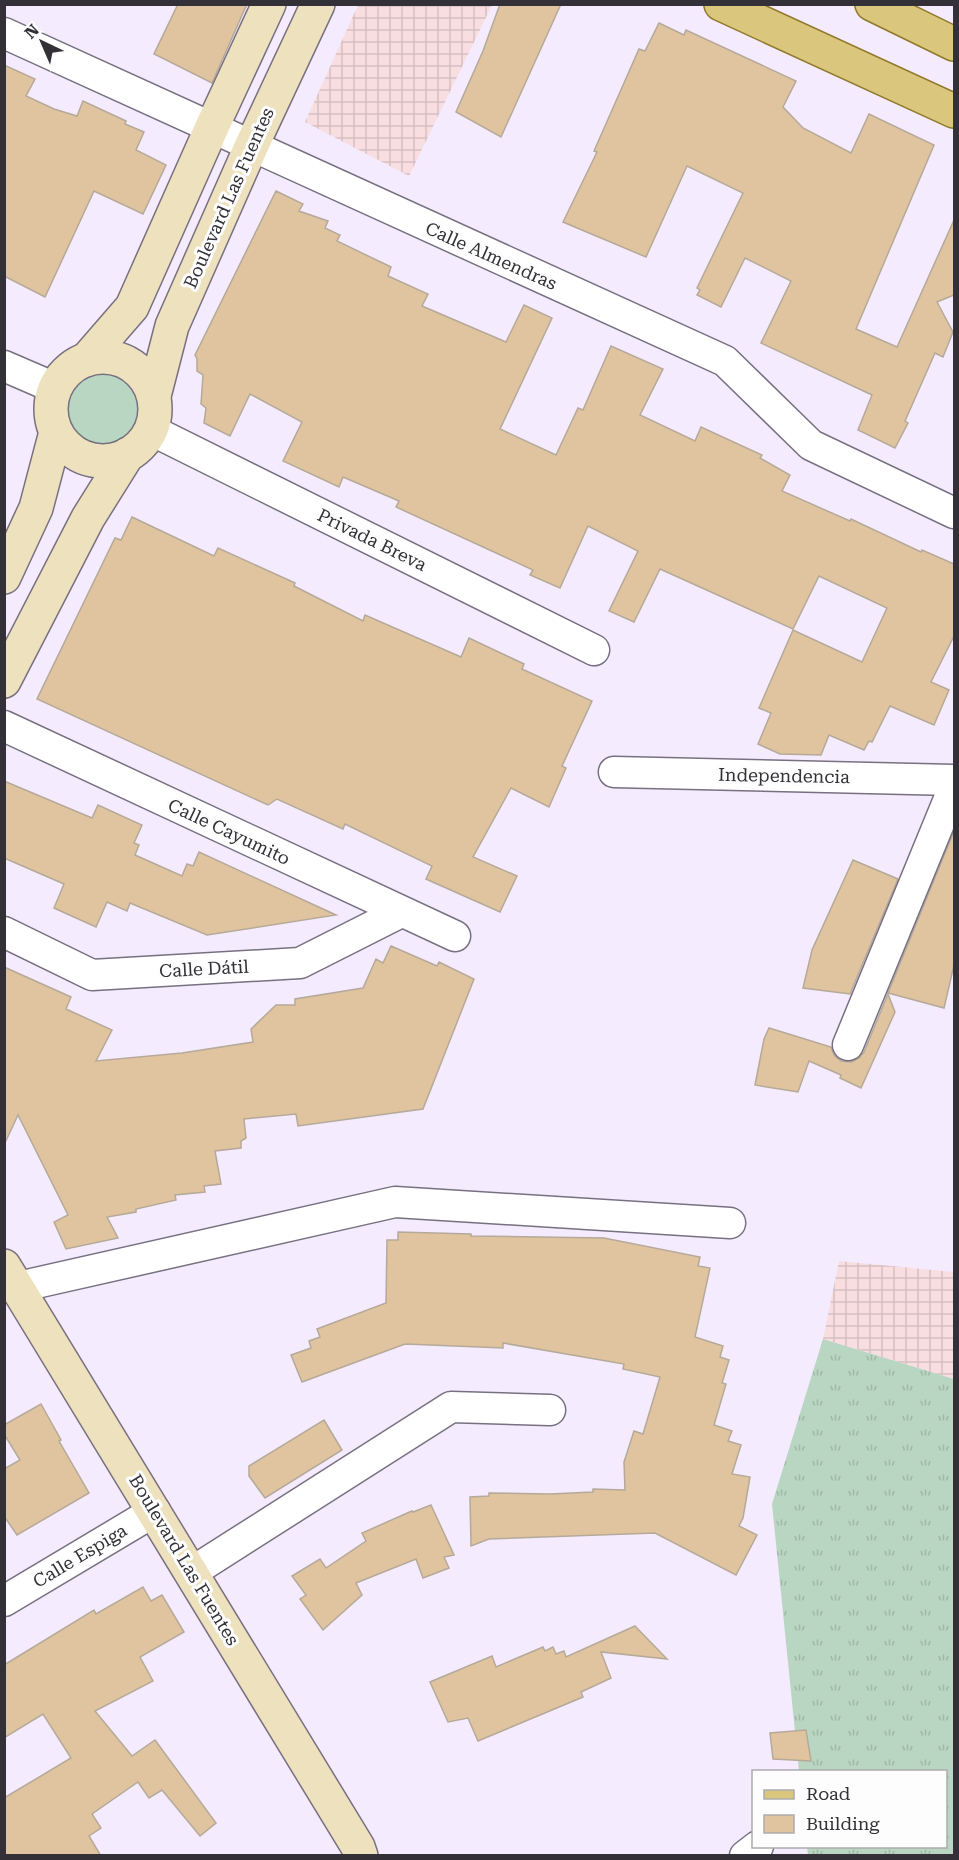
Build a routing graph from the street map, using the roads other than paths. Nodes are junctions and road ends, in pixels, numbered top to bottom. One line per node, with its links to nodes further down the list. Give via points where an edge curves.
1 (269, 4): 8 (street)
2 (318, 4): 9 (street, Boulevard Las Fuentes)
3 (721, 4): 7 (main road)
4 (872, 4): 6 (main road)
5 (4, 33): 8 (street, Calle Almendras)
6 (954, 44)
7 (954, 111)
8 (212, 127): 9 (street, Calle Almendras); 10 (street, via 132,307)
9 (251, 147): 13 (street, Boulevard Las Fuentes, via 172,326); 17 (street, Calle Almendras, via 725,361 811,445)
10 (86, 360): 12 (street, via 67,370); 13 (street, via 103,356 120,359 147,380)
11 (4, 366): 12 (street)
12 (55, 388): 15 (street, via 51,403)
13 (154, 396): 14 (street)
14 (151, 430): 16 (street); 19 (street, Privada Breva)
15 (56, 432): 16 (street, via 66,446 96,461); 18 (street, via 36,508)
16 (129, 454): 20 (street, via 88,518)
17 (954, 513)
18 (4, 577)
19 (594, 650)
20 (4, 681)
21 (4, 726): 25 (street, Calle Cayumito)
22 (614, 772): 23 (street, Independencia)
23 (954, 780)
24 (954, 788): 28 (street)
25 (401, 912): 26 (street, Calle Dátil, via 300,963 92,975); 27 (street, Calle Cayumito)
26 (4, 932)
27 (454, 936)
28 (848, 1046)
29 (730, 1223): 30 (street, via 395,1202)
30 (11, 1276): 32 (street, Boulevard Las Fuentes)
31 (550, 1410): 33 (street, via 452,1407)
32 (155, 1511): 33 (street, Boulevard Las Fuentes); 34 (street, Calle Espiga)
33 (192, 1572): 35 (street, Boulevard Las Fuentes)
34 (4, 1601)
35 (361, 1856)

